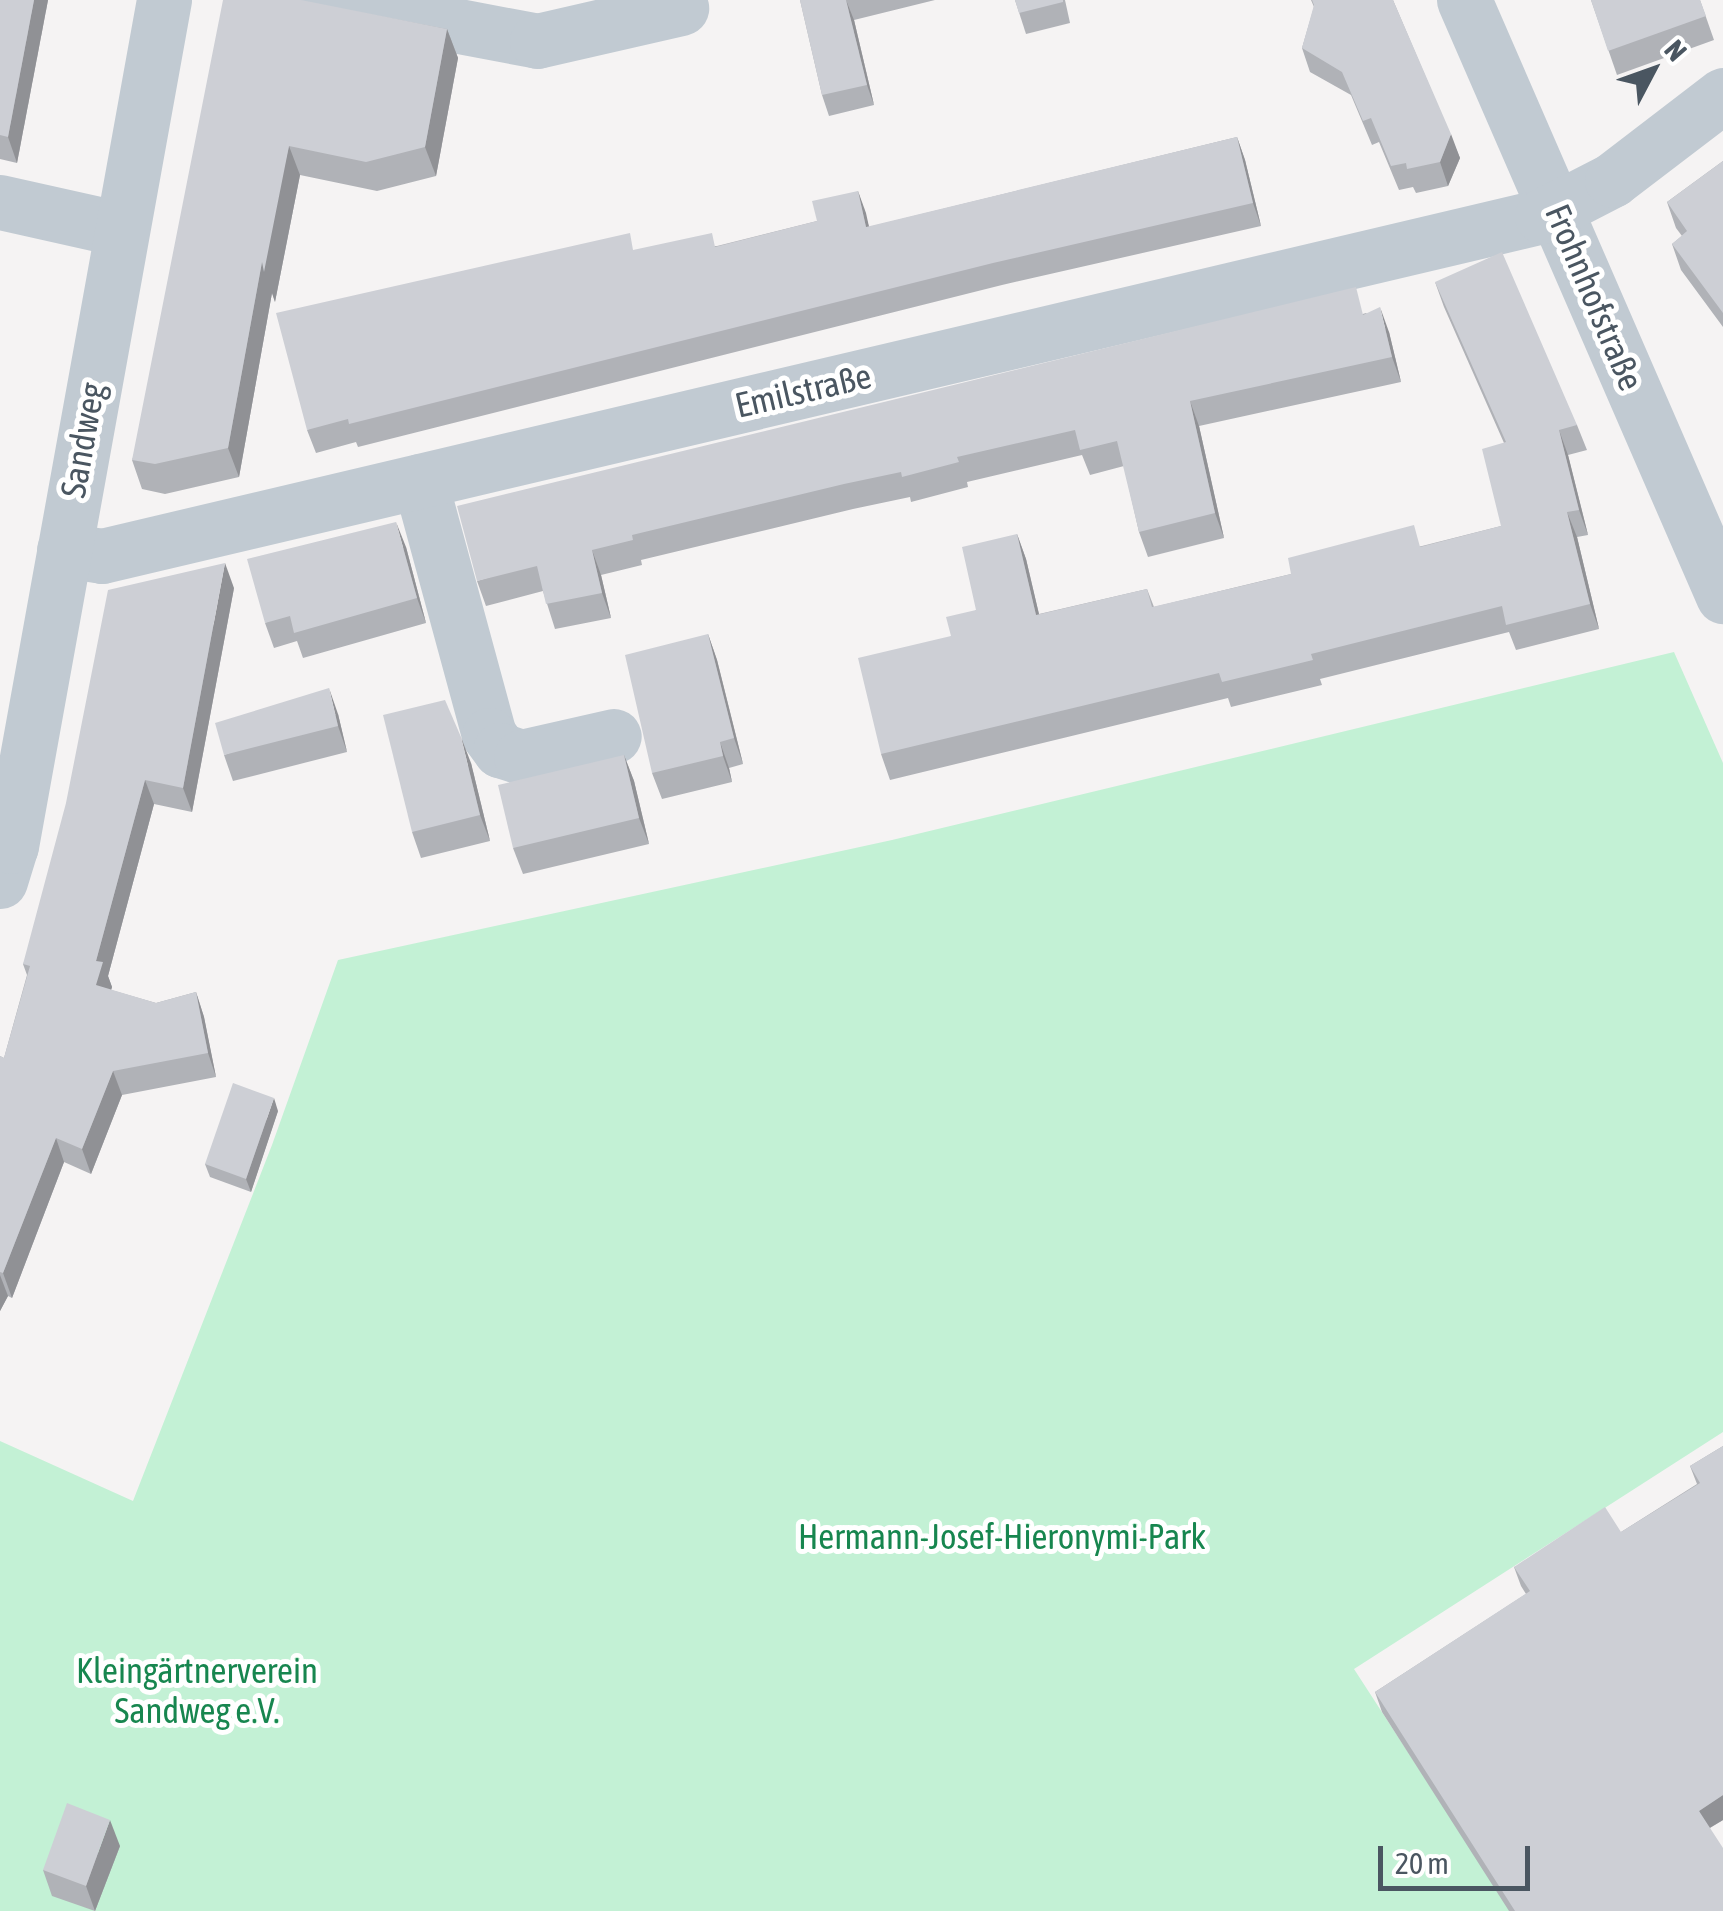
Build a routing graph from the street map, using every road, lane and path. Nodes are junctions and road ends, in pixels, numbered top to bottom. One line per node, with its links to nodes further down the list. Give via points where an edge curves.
1 (164, 0): 8 (street, Sandweg)
2 (322, 0): 4 (street, via 537,41)
3 (1464, 0): 7 (street, Frohnhofstraße)
4 (681, 8)
5 (1723, 95): 7 (street, Emilstraße, via 1612,180)
6 (0, 202): 8 (street)
7 (1550, 211): 9 (street, Emilstraße); 11 (street, Frohnhofstraße)
8 (121, 229): 10 (street, Sandweg)
9 (420, 481): 10 (street, Emilstraße, via 102,556); 12 (street, via 489,735 500,750 521,757)
10 (64, 550): 13 (street, Sandweg)
11 (1723, 596)
12 (614, 736)
13 (0, 881)

